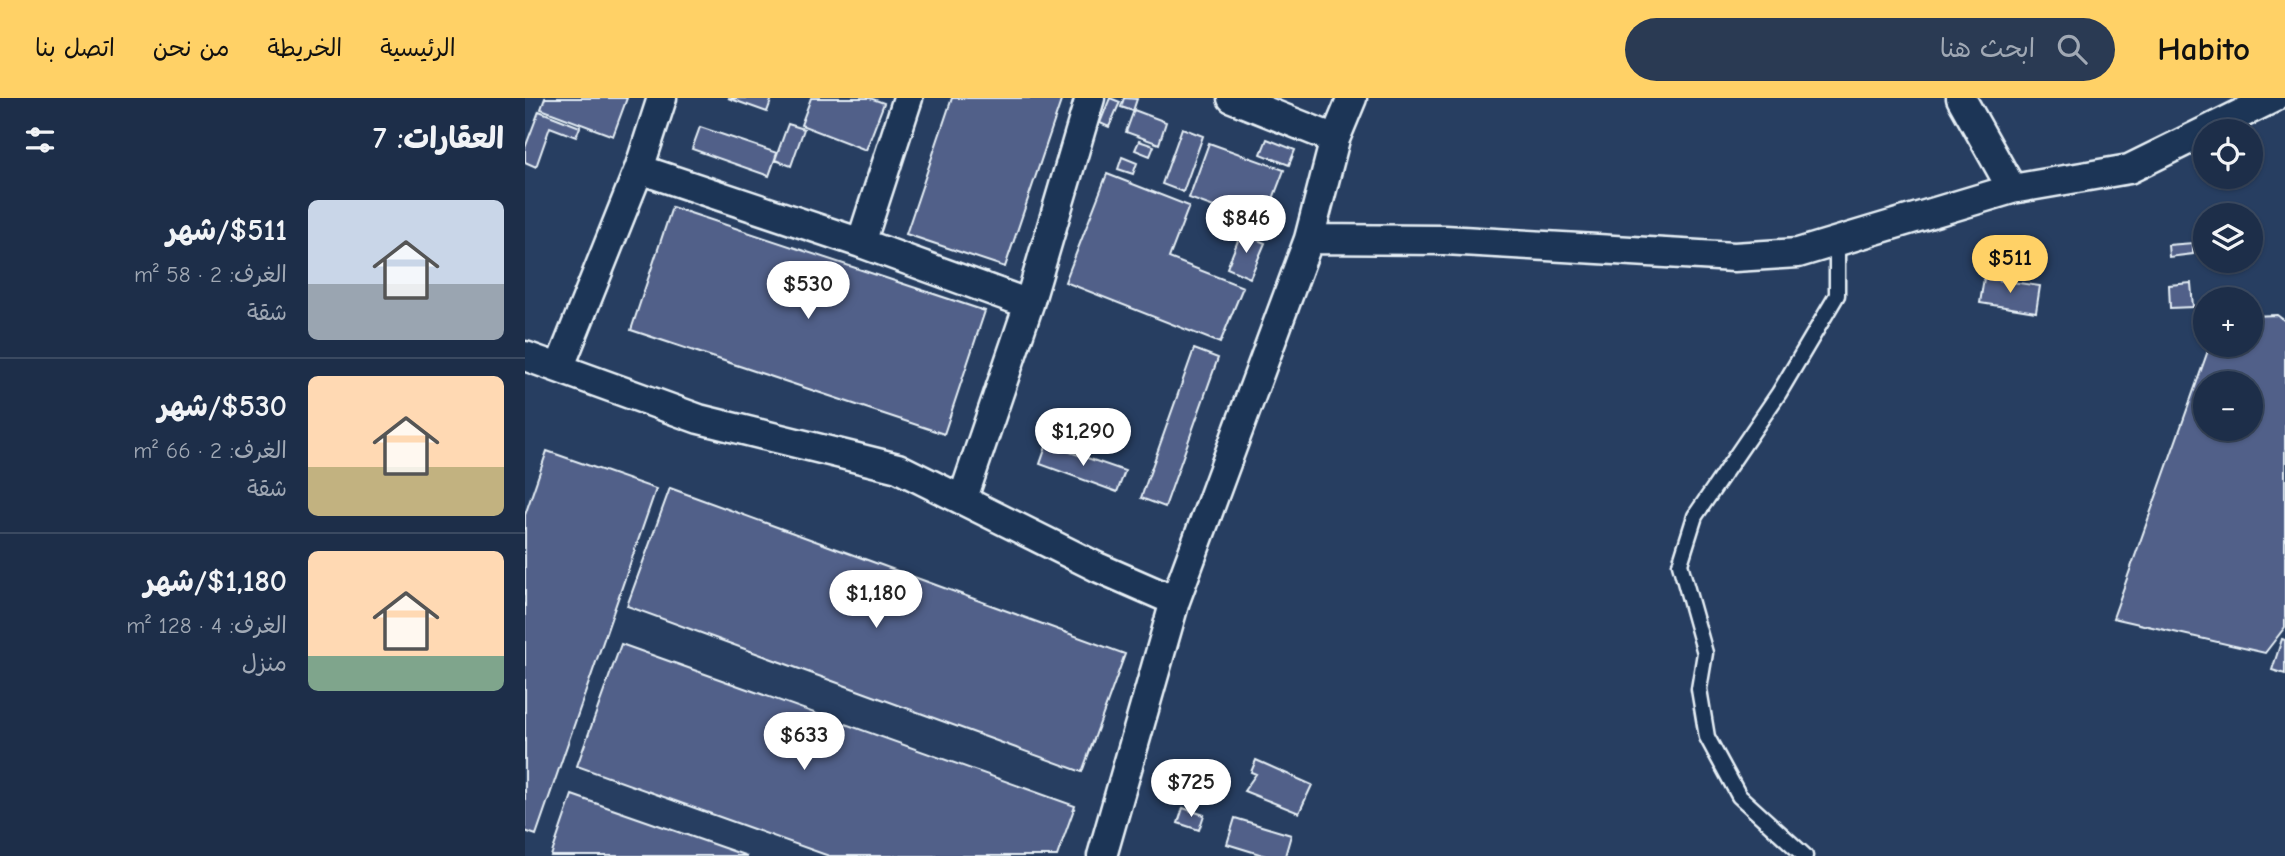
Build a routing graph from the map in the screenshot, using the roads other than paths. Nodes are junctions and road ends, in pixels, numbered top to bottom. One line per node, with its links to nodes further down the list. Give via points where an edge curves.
1 (662, 98): 9 (street)
2 (908, 98): 13 (street)
3 (1090, 98): 14 (street)
4 (1232, 98): 8 (street)
5 (1352, 98): 8 (street)
6 (1961, 98): 10 (street)
7 (2273, 98): 10 (street, via 2129,169)
8 (1335, 139): 11 (street)
9 (639, 169): 13 (street); 16 (street)
10 (2012, 189): 12 (street)
11 (1309, 239): 12 (street, via 1445,240 1734,257 1798,253); 18 (street)
12 (1837, 241): 20 (lane, via 1837,295 1779,393 1695,516 1681,564 1705,653 1699,689 1707,737 1739,796)
13 (861, 243): 14 (street)
14 (1029, 304): 17 (street)
15 (525, 356): 16 (street)
16 (560, 366): 17 (street, via 699,419 898,468)
17 (963, 498): 18 (street, via 1097,567)
18 (1175, 601): 19 (street)
19 (1102, 856)
20 (1805, 856)

